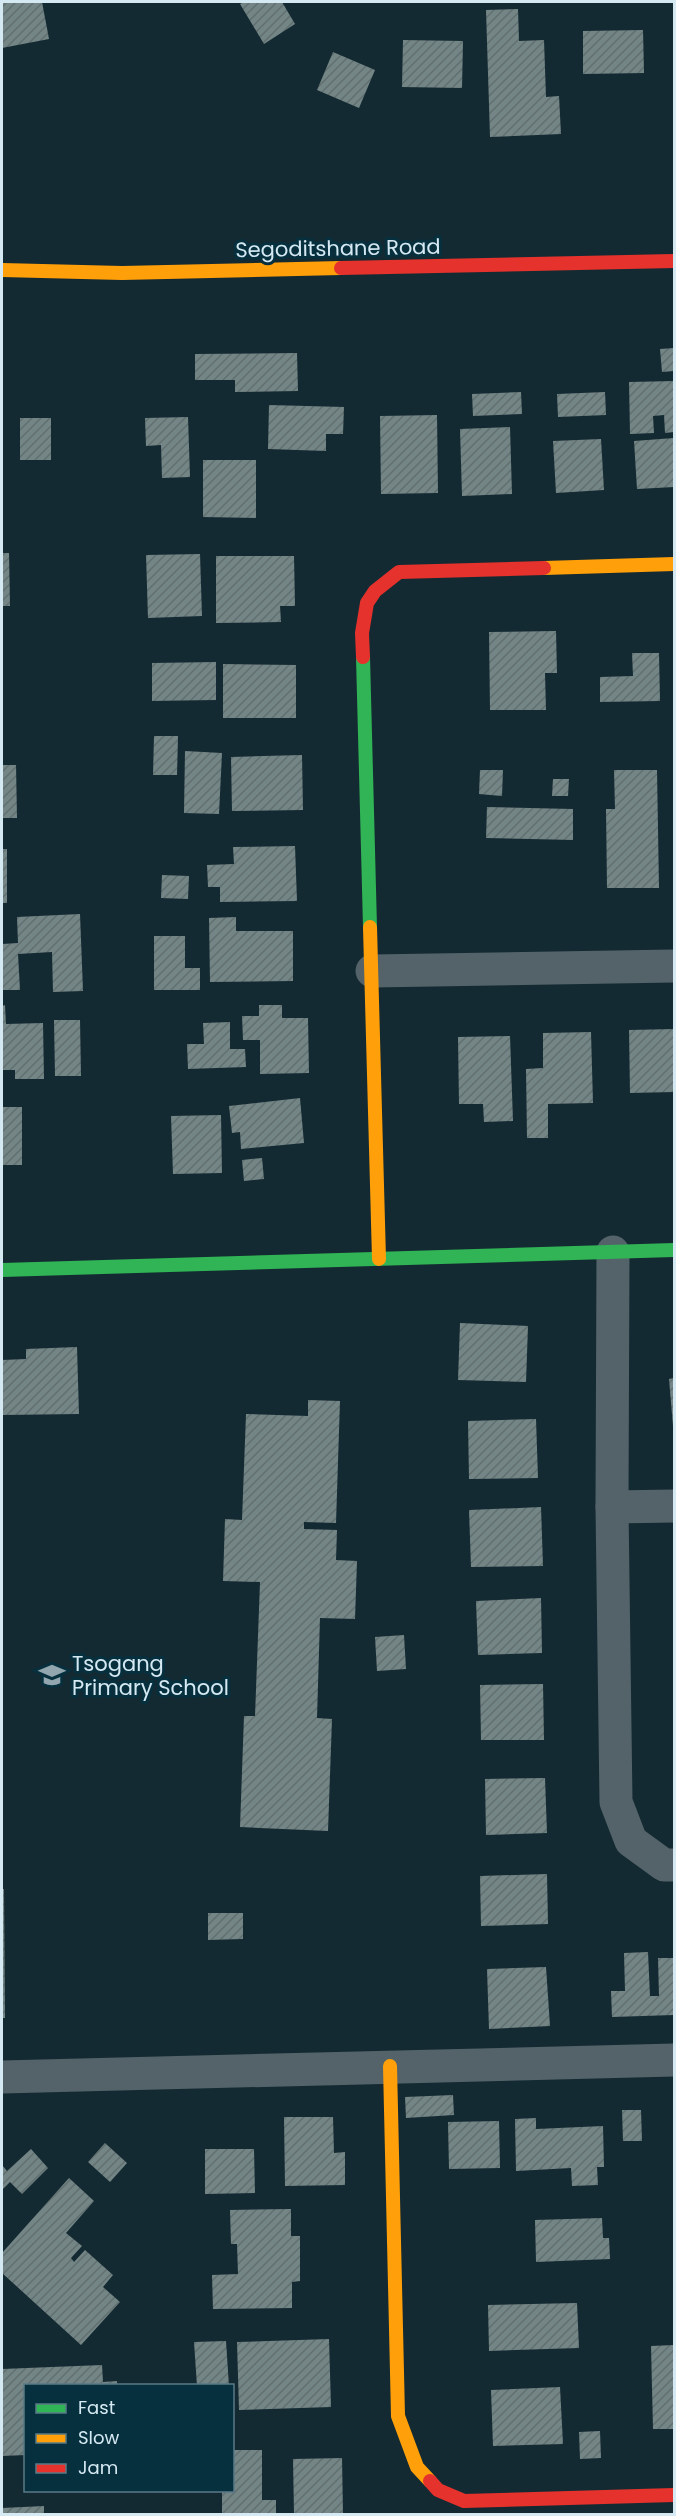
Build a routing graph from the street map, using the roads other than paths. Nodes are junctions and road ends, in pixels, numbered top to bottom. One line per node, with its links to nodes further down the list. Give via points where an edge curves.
1 (675, 261): 2 (street, Segoditshane Road, via 170,272)
2 (2, 270)
3 (675, 564): 5 (street, via 399,572 374,589 365,610 362,633)
4 (675, 966): 5 (street)
5 (372, 971): 8 (street)
6 (675, 1250): 7 (street)
7 (613, 1252): 8 (street); 11 (street)
8 (379, 1259): 9 (street)
9 (2, 1270)
10 (675, 1506): 11 (street)
11 (612, 1507): 12 (street, via 616,1802 631,1841 664,1865)
12 (675, 1865)
13 (675, 2060): 14 (street)
14 (390, 2066): 15 (street); 16 (street, via 398,2416 417,2467 438,2490 464,2501)
15 (2, 2077)
16 (675, 2495)

